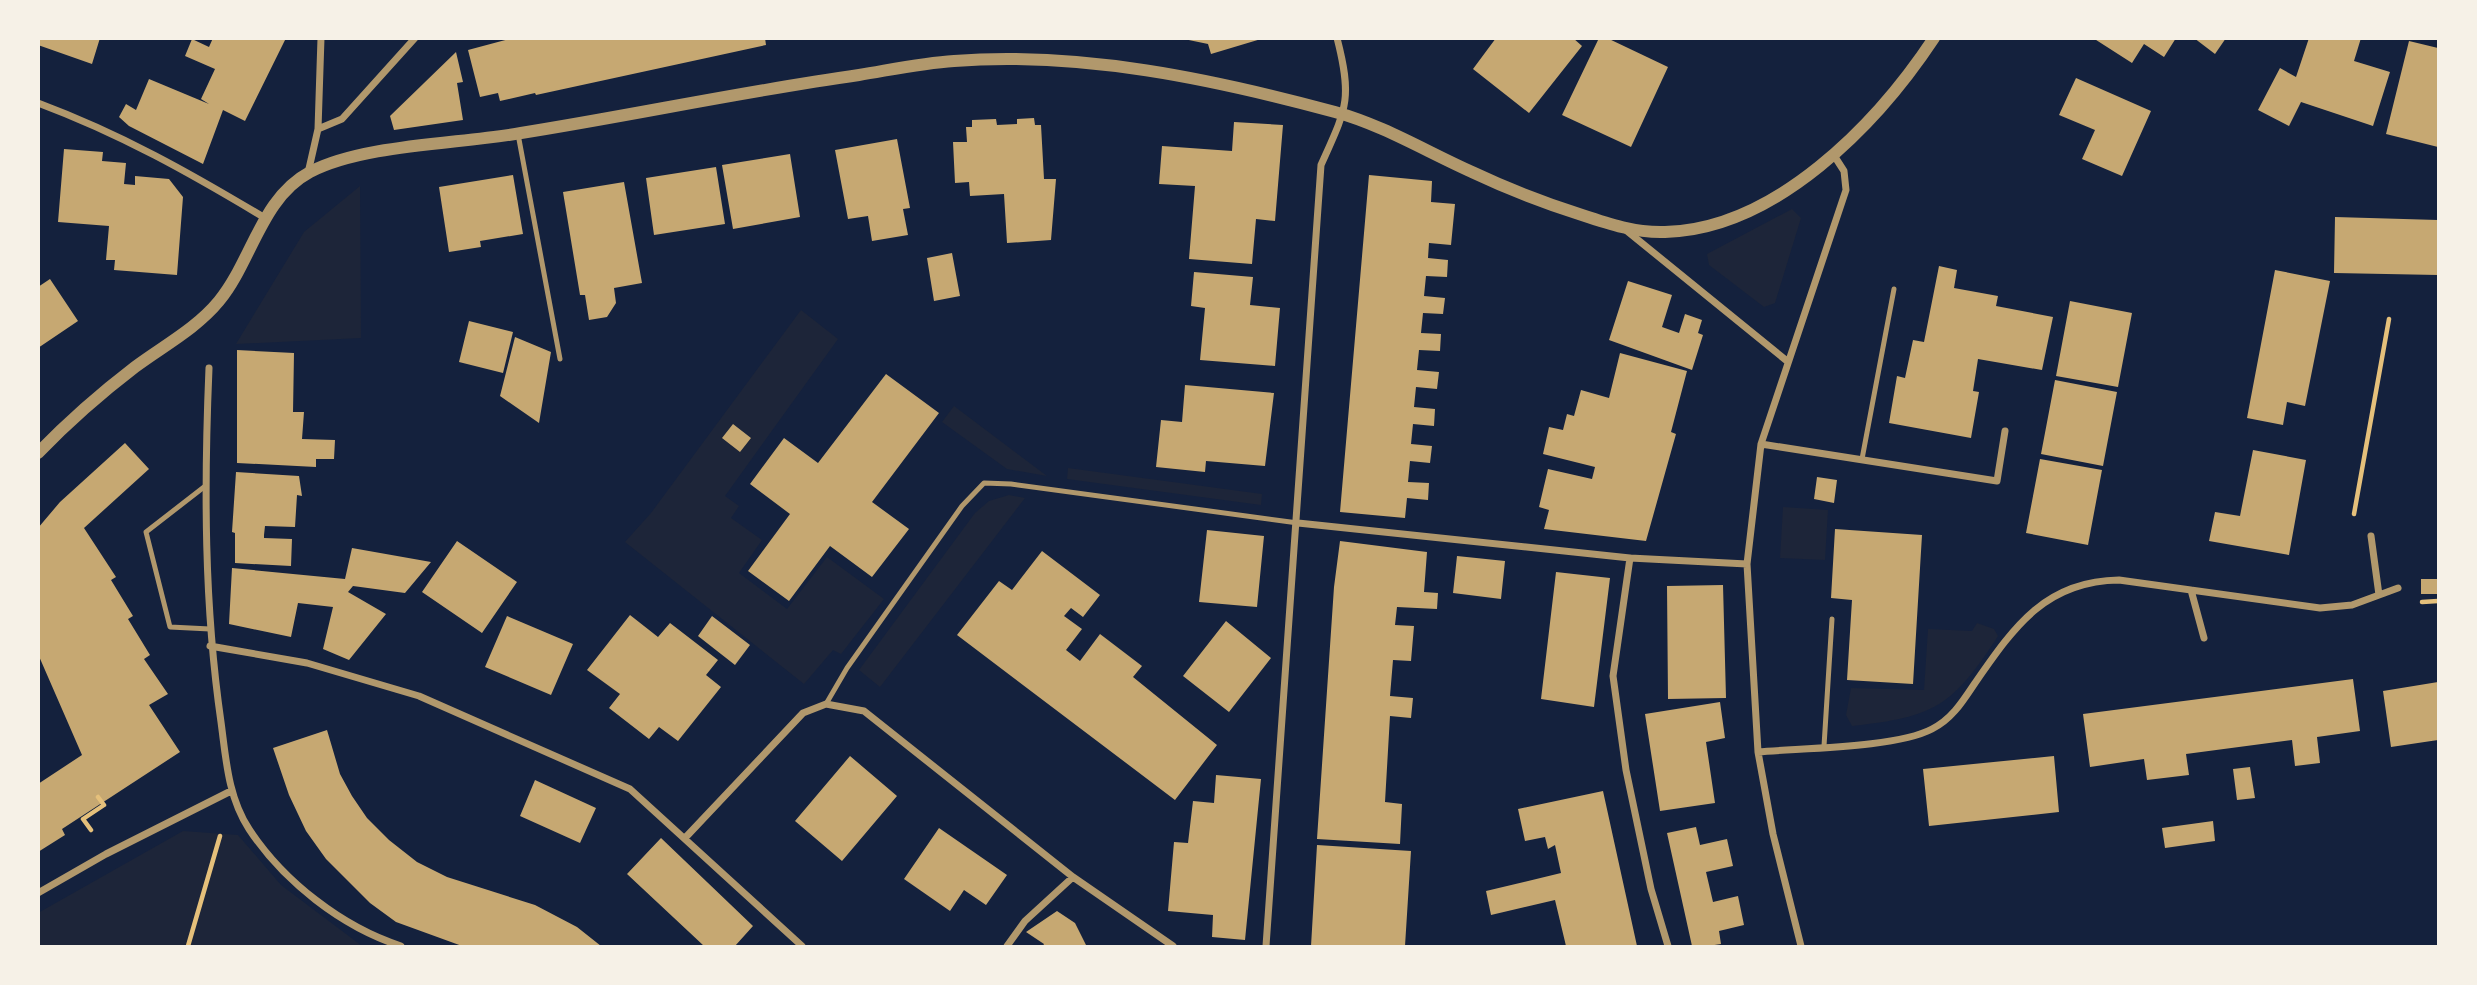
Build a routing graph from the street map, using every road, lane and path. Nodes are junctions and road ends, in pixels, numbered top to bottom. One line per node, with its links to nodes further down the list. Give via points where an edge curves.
1 (321, 38): 7 (street)
2 (415, 38): 7 (street, via 342,119)
3 (1337, 38): 6 (street, via 1347,79)
4 (1934, 38): 9 (street, via 1880,109)
5 (38, 103): 11 (street, via 124,137)
6 (1344, 114): 8 (street, via 1232,85 1119,68 1069,62 955,60 778,86); 12 (street, via 1549,205); 24 (street, via 1321,165)
7 (318, 129): 10 (street)
8 (518, 134): 10 (street, via 344,160); 15 (lane)
9 (1835, 157): 12 (street, via 1781,193 1724,222 1668,232); 16 (street, via 1844,171 1846,190)
10 (308, 173): 11 (street, via 285,191)
11 (265, 218): 20 (street, via 219,300)
12 (1624, 229): 16 (street)
13 (1894, 289): 21 (lane)
14 (2389, 318): 23 (path)
15 (560, 359)
16 (1787, 361): 19 (street)
17 (209, 368): 22 (street)
18 (2005, 431): 21 (street, via 1997,481)
19 (1760, 444): 21 (street); 27 (street)
20 (38, 453)
21 (1862, 459)
22 (204, 487): 32 (street); 32 (lane, via 146,533 170,627)
23 (2354, 516)
24 (1298, 523): 26 (street); 35 (lane, via 984,483 962,506 847,668); 49 (street)
25 (2371, 536): 30 (street)
26 (1630, 558): 27 (street); 50 (street, via 1613,676 1629,783)
27 (1747, 564): 37 (street)
28 (2398, 588): 30 (street)
29 (2190, 590): 30 (street, via 2320,608 2352,605); 33 (street); 36 (street, via 2119,580 2069,587 2048,598 2011,632 1948,719 1916,736)
30 (2379, 595)
31 (1832, 619): 36 (lane)
32 (210, 629): 34 (street)
33 (2204, 638)
34 (210, 646): 38 (street); 41 (street, via 307,663 419,696 630,789)
35 (827, 704): 41 (street, via 803,713); 42 (street, via 864,710)
36 (1824, 746): 37 (street)
37 (1758, 752): 51 (street)
38 (231, 792): 43 (street); 44 (path); 45 (street, via 248,828 289,878 345,920)
39 (98, 797): 40 (path, via 104,805)
40 (83, 819)
41 (685, 838): 46 (street)
42 (1073, 877): 47 (street, via 1025,921); 48 (street)
43 (38, 893)
44 (188, 947)
45 (401, 947)
46 (802, 947)
47 (1007, 947)
48 (1173, 947)
49 (1266, 947)
50 (1668, 947)
51 (1801, 947)

